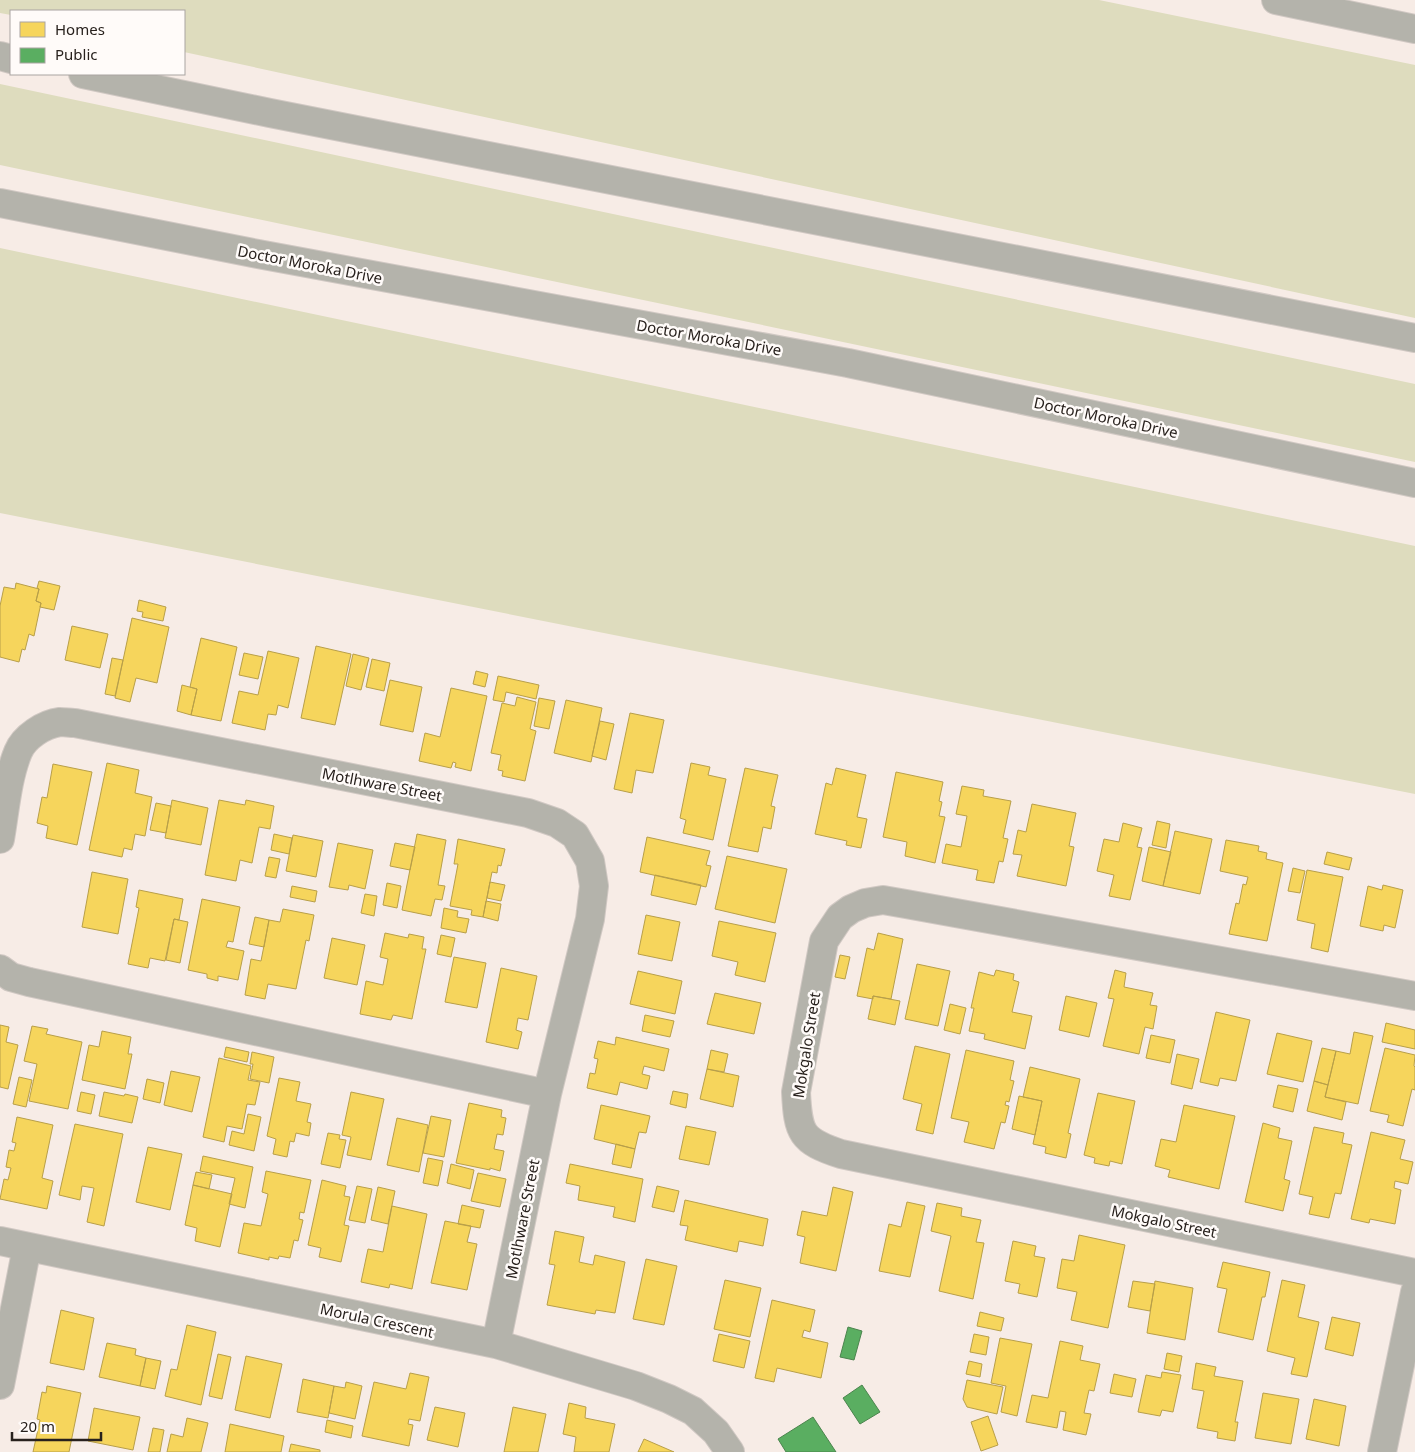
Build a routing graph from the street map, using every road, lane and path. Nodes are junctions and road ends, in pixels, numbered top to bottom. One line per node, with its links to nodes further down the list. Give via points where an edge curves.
1 (1276, 0): 2 (street)
2 (1415, 29)
3 (88, 75): 5 (street)
4 (0, 203): 6 (street, Doctor Moroka Drive, via 848,363)
5 (1415, 338)
6 (1415, 483)
7 (0, 839): 10 (street, Motlhware Street, via 18,750 42,728 59,722 528,813 557,823 575,835 590,861 594,886 590,919)
8 (0, 968): 10 (street, via 12,977 29,982)
9 (1415, 996): 13 (street, Mokgalo Street, via 884,900 865,903 840,917 824,941 796,1092 802,1133 821,1148 841,1154)
10 (547, 1094): 15 (street, Motlhware Street)
11 (0, 1241): 12 (street, Morula Crescent)
12 (27, 1247): 15 (street, Morula Crescent); 16 (street)
13 (1415, 1273)
14 (1415, 1292): 18 (street)
15 (496, 1344): 17 (street, Morula Crescent, via 669,1399 693,1411 716,1432)
16 (0, 1384)
17 (730, 1452)
18 (1382, 1452)

